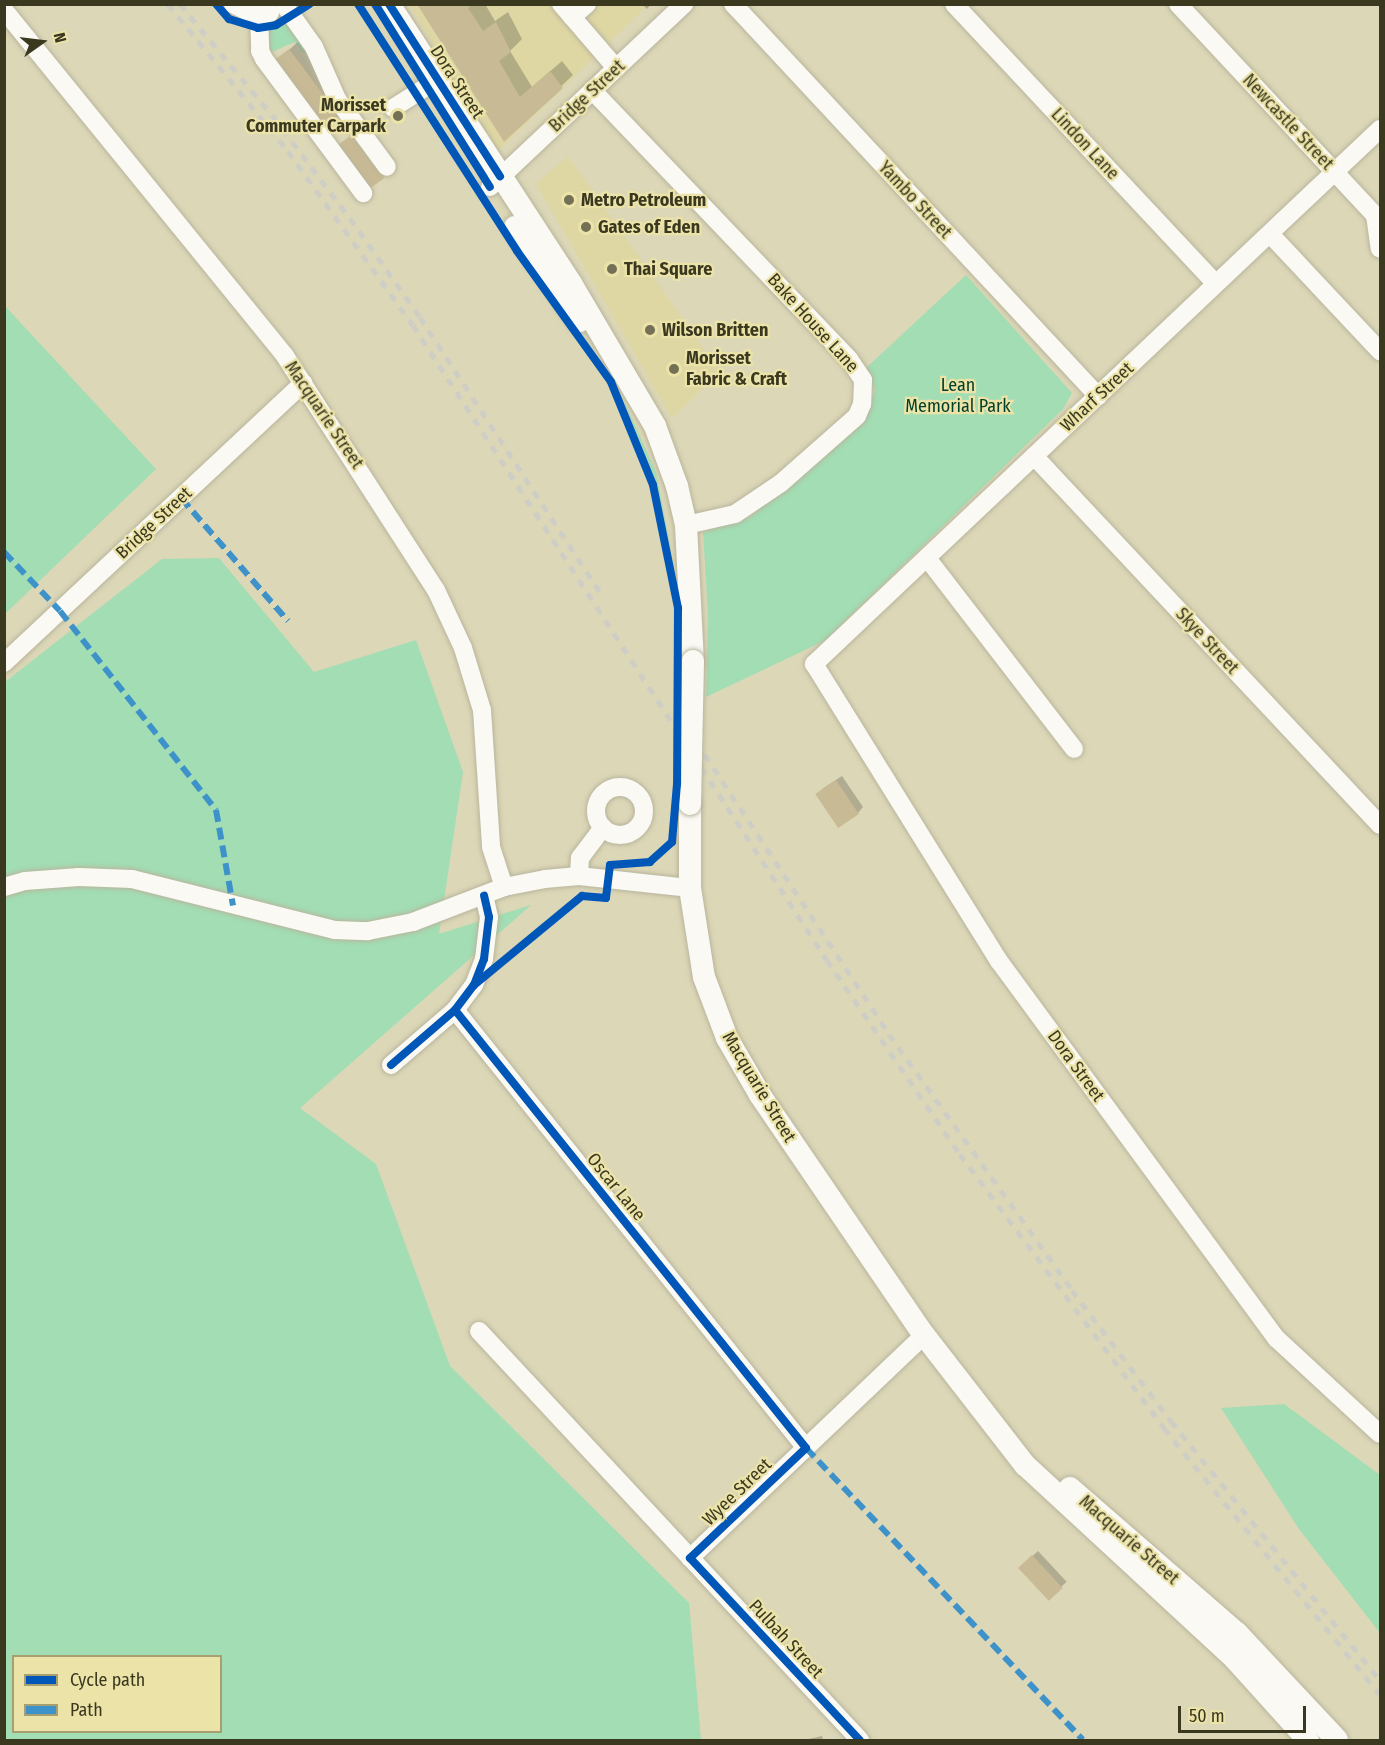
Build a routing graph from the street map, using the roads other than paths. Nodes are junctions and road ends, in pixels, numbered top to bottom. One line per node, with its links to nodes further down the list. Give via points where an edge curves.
1 (233, 4): 12 (street)
2 (375, 4): 14 (main road, Dora Street)
3 (389, 4): 20 (main road, Dora Street)
4 (587, 4): 11 (street)
5 (684, 4): 13 (street, Bridge Street)
6 (733, 4): 27 (street, Yambo Street)
7 (954, 4): 24 (street, Lindon Lane)
8 (1178, 4): 19 (street, Newcastle Street)
9 (286, 5): 12 (street); 18 (street, via 314,47 337,99)
10 (4, 10): 26 (street, Macquarie Street, via 247,308)
11 (567, 11): 13 (street)
12 (259, 14): 21 (street, via 260,51 264,59)
13 (616, 68): 15 (street, Bridge Street)
14 (428, 86): 16 (street); 20 (main road, Dora Street)
15 (592, 90): 20 (street, Bridge Street); 29 (street, Bake House Lane, via 849,359 863,380 862,404 856,416 781,483 735,514)
16 (393, 108)
17 (1380, 129): 19 (street, Wharf Street)
18 (387, 167)
19 (1335, 172): 22 (street, Wharf Street); 23 (street, Newcastle Street, via 1374,215)
20 (495, 182): 29 (main road, Dora Street, via 572,285 626,378 664,448)
21 (363, 193)
22 (1270, 234): 24 (street, Wharf Street); 25 (street)
23 (1380, 249)
24 (1216, 284): 27 (street, Wharf Street)
25 (1380, 351)
26 (303, 383): 32 (street, Bridge Street); 39 (street, Macquarie Street, via 422,566 464,648 482,710 491,847)
27 (1098, 396): 28 (street, Wharf Street)
28 (1034, 456): 30 (street, Wharf Street); 35 (street, Skye Street)
29 (686, 525): 31 (main road, Dora Street)
30 (927, 558): 33 (street, Wharf Street); 34 (street)
31 (693, 661): 40 (main road, Macquarie Street, bridge)
32 (4, 663)
33 (814, 664): 46 (street, Dora Street, via 999,961 1276,1339)
34 (1074, 749)
35 (1380, 825)
36 (603, 828): 37 (street, via 580,858)
37 (579, 876): 39 (street); 40 (street)
38 (4, 887): 41 (street, via 25,881 79,877 132,879 335,930 368,931 413,922)
39 (504, 887): 41 (street)
40 (690, 888): 45 (main road, Macquarie Street, via 704,977 727,1038 760,1095)
41 (484, 896): 42 (street, via 489,917 484,959 474,985)
42 (455, 1010): 43 (street); 47 (street, Oscar Lane)
43 (391, 1065)
44 (479, 1331): 48 (street, Pulbah Street)
45 (924, 1335): 47 (street, Wyee Street); 49 (main road, Macquarie Street, via 1048,1469 1237,1634)
46 (1380, 1434)
47 (806, 1448): 48 (street, Wyee Street)
48 (690, 1558): 50 (street, Pulbah Street)
49 (1322, 1738)
50 (860, 1740)

